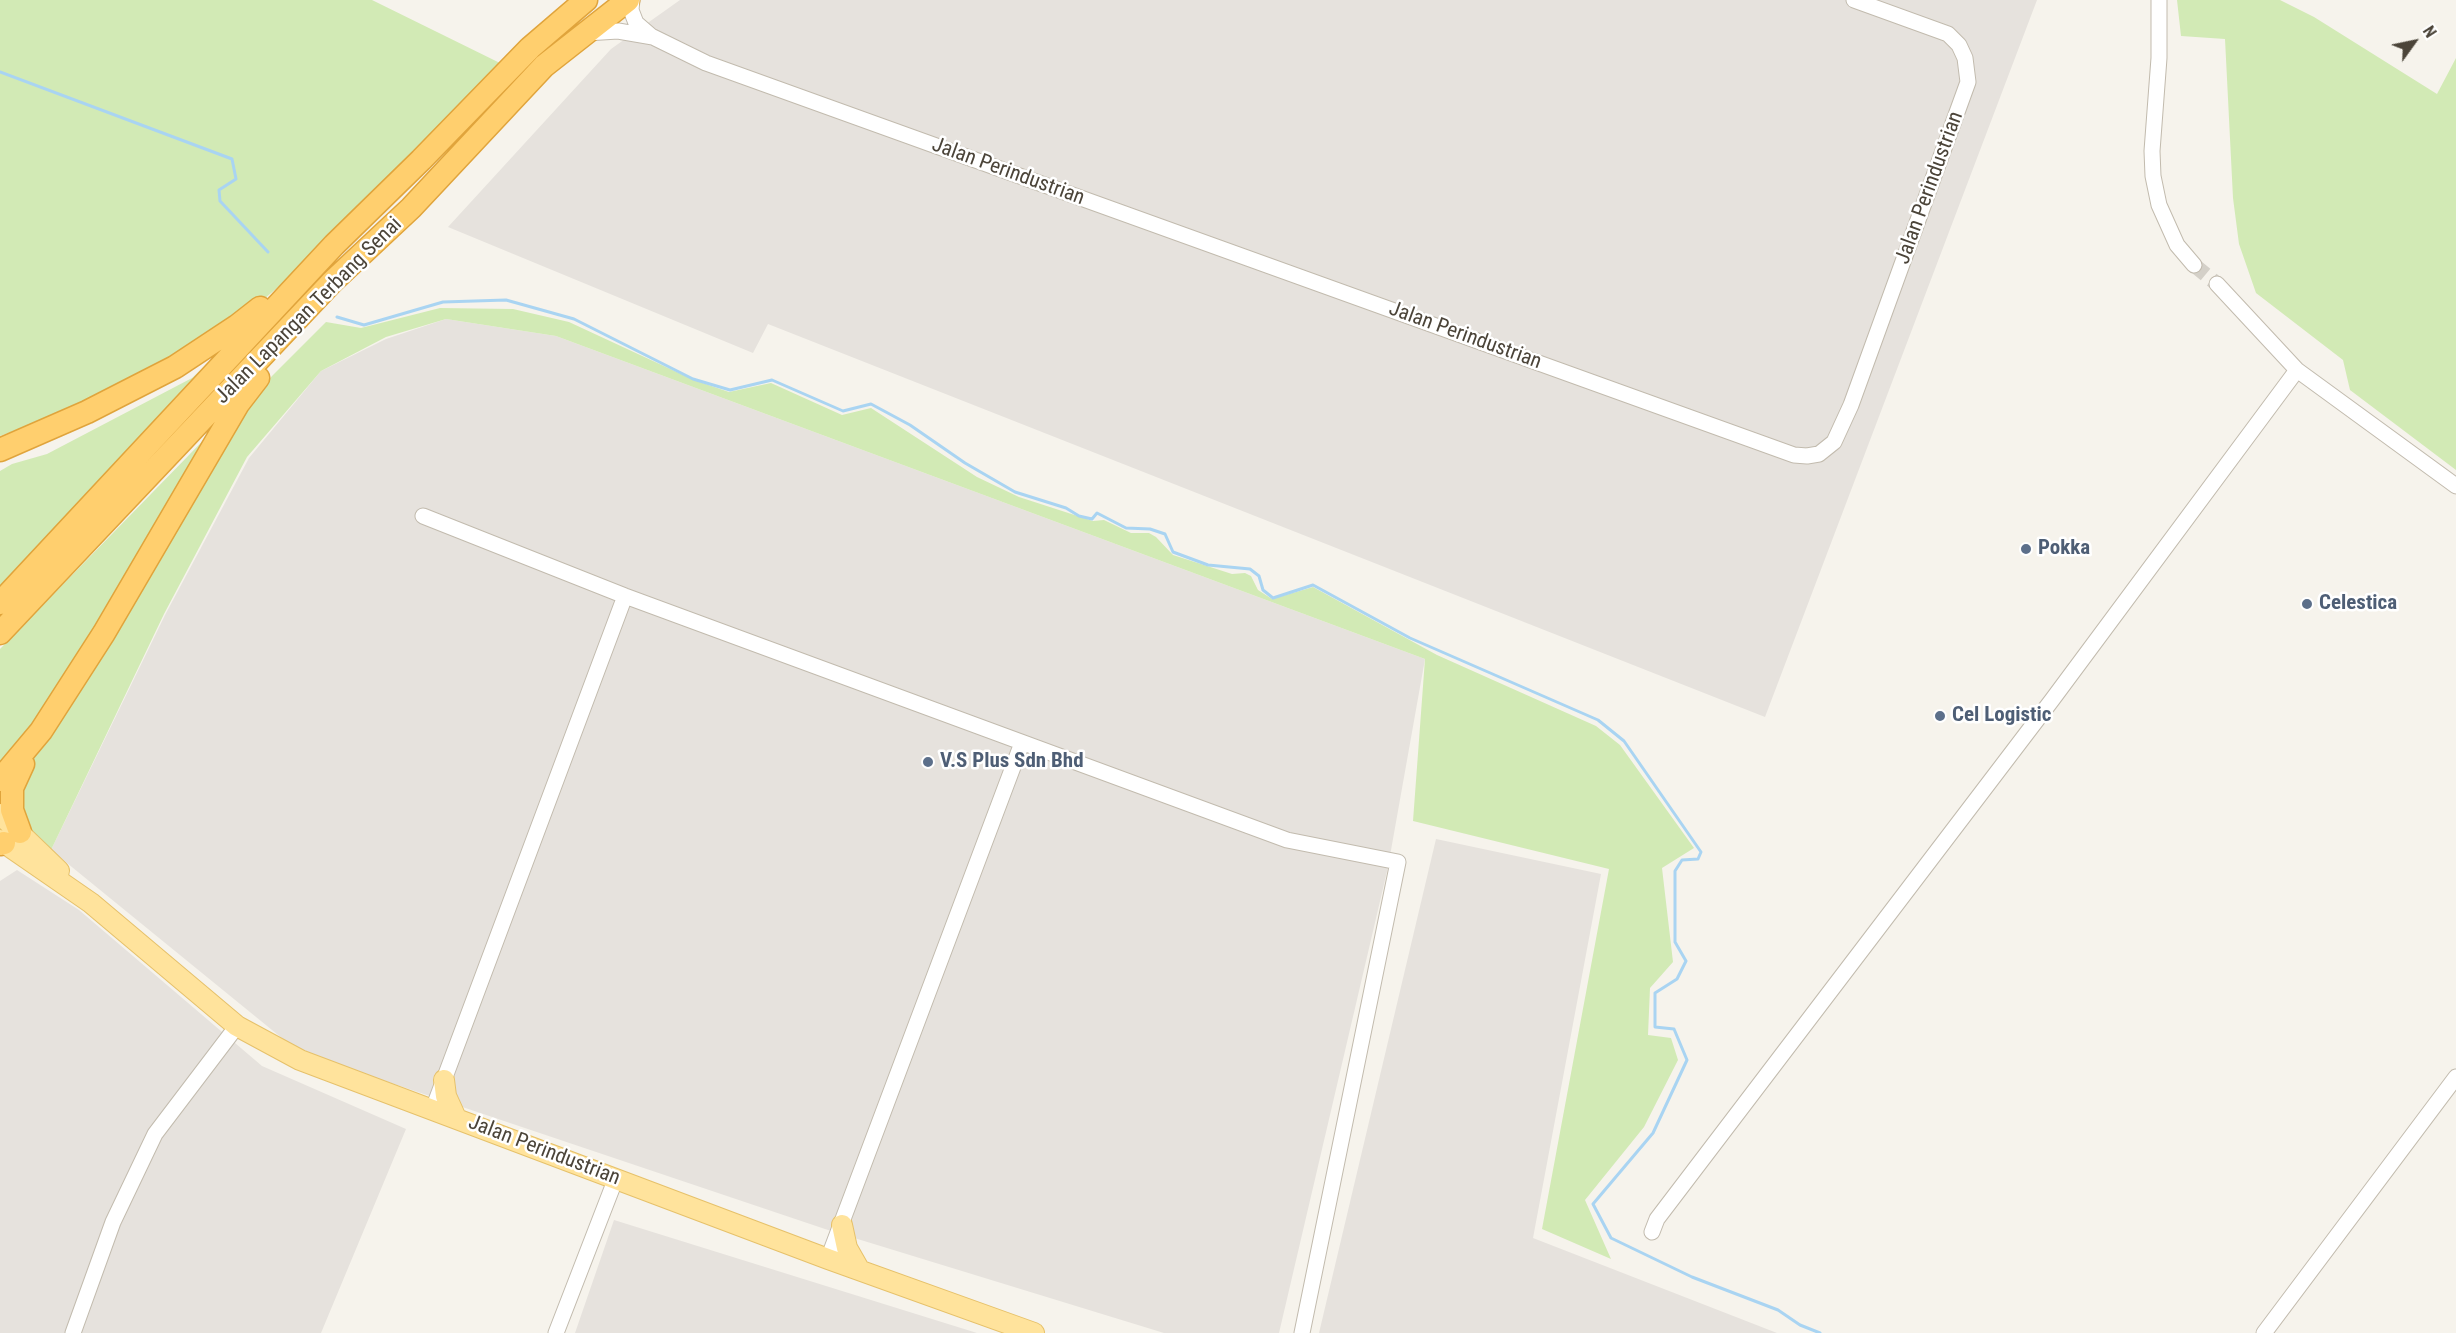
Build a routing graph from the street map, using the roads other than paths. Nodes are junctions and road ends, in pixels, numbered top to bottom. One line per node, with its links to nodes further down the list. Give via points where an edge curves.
1 (586, 0): 7 (highway, Jalan Lapangan Terbang Senai, via 530,48)
2 (630, 0): 5 (highway, Jalan Lapangan Terbang Senai); 6 (street, via 636,23)
3 (1854, 0): 6 (street, Jalan Perindustrian, via 1948,34 1965,58 1968,82 1851,405 1834,442 1819,454 1807,456 1794,455 706,63)
4 (2159, 0): 8 (street, via 2153,176 2159,205 2177,245)
5 (586, 33): 6 (street, Jalan Perindustrian, via 618,31); 9 (highway, Jalan Lapangan Terbang Senai, via 544,66 411,208)
6 (653, 37)
7 (334, 245): 12 (highway, via 237,326 175,367); 16 (highway, Jalan Lapangan Terbang Senai)
8 (2194, 265)
9 (332, 282): 17 (highway, Jalan Lapangan Terbang Senai); 18 (highway, via 238,405 104,633)
10 (2217, 284): 11 (street)
11 (2297, 370): 13 (street); 30 (street, via 2059,691 1657,1219)
12 (0, 450)
13 (2456, 486)
14 (423, 516): 15 (street)
15 (625, 596): 19 (street); 25 (street)
16 (0, 603)
17 (0, 633)
18 (41, 731): 20 (highway); 22 (highway, via 12,788)
19 (1022, 742): 29 (street); 36 (street, via 1287,840 1398,862)
20 (0, 780)
21 (0, 814): 22 (main road, Jalan Perindustrian)
22 (6, 840): 23 (main road, Jalan Perindustrian, via 91,903)
23 (237, 1026): 26 (main road, Jalan Perindustrian, via 300,1060); 33 (street, via 155,1134 113,1222)
24 (2456, 1077): 37 (street)
25 (444, 1080): 26 (street); 27 (main road)
26 (433, 1109): 27 (main road, Jalan Perindustrian)
27 (456, 1118): 28 (main road, Jalan Perindustrian)
28 (616, 1178): 31 (main road, Jalan Perindustrian); 34 (street)
29 (842, 1225): 31 (street); 32 (main road, via 847,1248)
30 (1652, 1232)
31 (828, 1259): 32 (main road, Jalan Perindustrian)
32 (859, 1269): 35 (main road, Jalan Perindustrian)
33 (73, 1333)
34 (556, 1333)
35 (1034, 1333)
36 (1302, 1333)
37 (2264, 1333)

